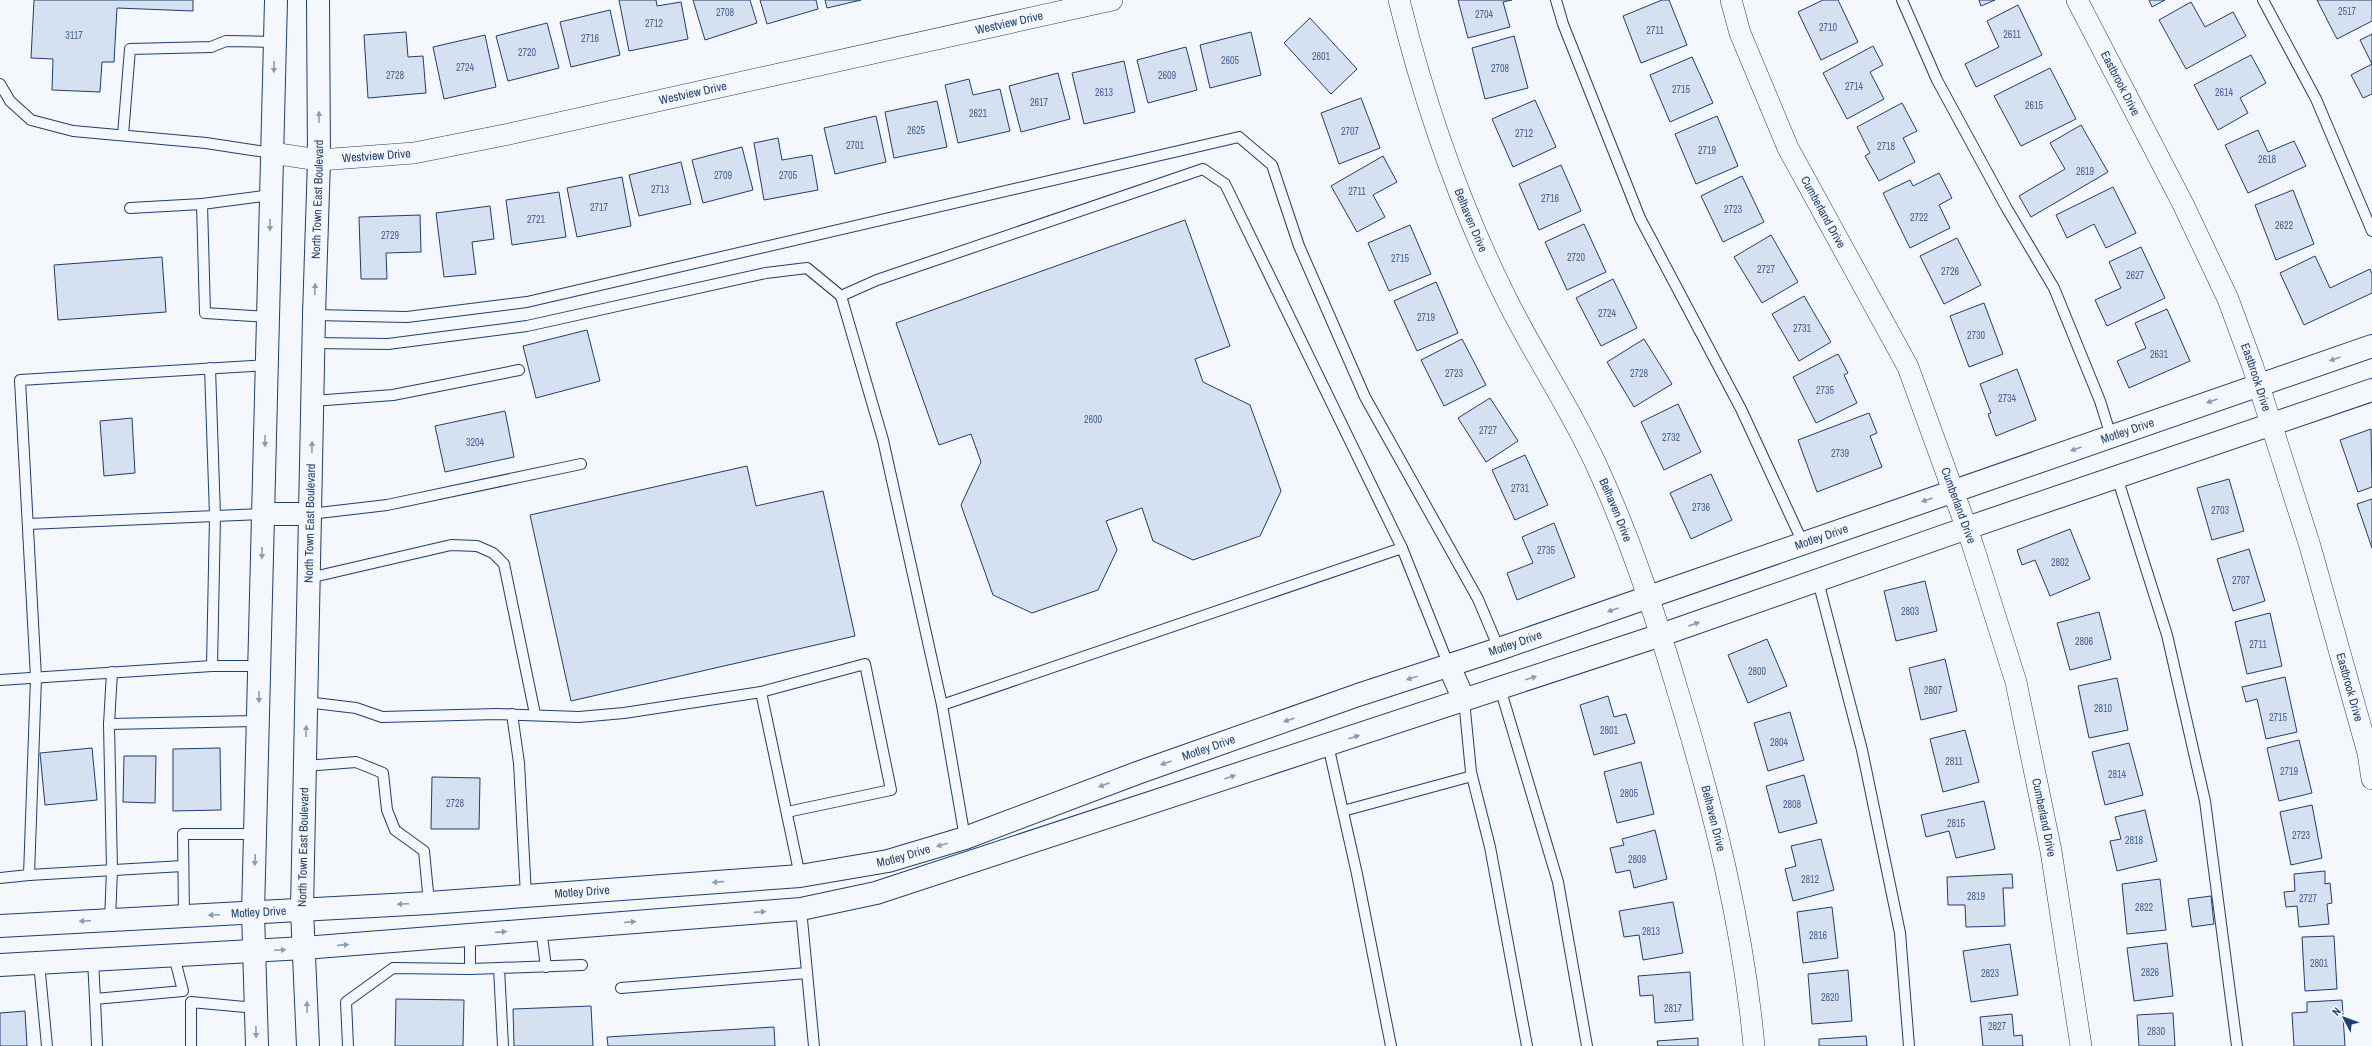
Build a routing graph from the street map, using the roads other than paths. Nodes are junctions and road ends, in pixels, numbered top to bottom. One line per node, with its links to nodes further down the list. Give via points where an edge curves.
1 (276, 0): 10 (main road)
2 (318, 0): 14 (main road, North Town East Boulevard, one-way to 2)
3 (1112, 0): 14 (street, Westview Drive, via 494,137 414,153)
4 (1399, 0): 44 (street, Belhaven Drive, via 1412,53 1466,210 1504,296 1598,468)
5 (1556, 0): 40 (lane, via 1563,24 1640,218 1741,409)
6 (1730, 0): 34 (street, Cumberland Drive, via 1740,33 1788,148 1908,367)
7 (1902, 0): 31 (lane, via 1937,80 2006,207 2054,288 2100,401)
8 (2077, 0): 27 (street, Eastbrook Drive, via 2183,204 2228,299)
9 (2263, 0): 18 (lane, via 2316,99)
10 (275, 42): 12 (lane, via 226,41 211,47 130,49); 13 (main road, one-way to 13)
11 (0, 84): 12 (lane, via 10,101 31,120 73,131)
12 (123, 135): 13 (lane, via 206,143)
13 (272, 153): 14 (street, Westview Drive); 15 (main road)
14 (319, 160): 20 (main road, North Town East Boulevard, one-way to 14)
15 (271, 195): 16 (lane); 21 (main road, one-way to 21)
16 (202, 204): 17 (lane); 21 (lane, via 205,313)
17 (130, 208)
18 (2372, 231)
19 (841, 296): 22 (lane, via 808,268 766,272 527,326 388,344); 41 (lane, via 877,280 1203,169 1225,184); 57 (lane, via 882,440)
20 (314, 315): 22 (main road, North Town East Boulevard); 46 (lane, via 407,317 527,302 1239,137 1272,165 1299,246 1365,397 1478,599)
21 (268, 317): 24 (main road)
22 (314, 343): 29 (main road, North Town East Boulevard)
23 (2372, 346): 27 (main road, Motley Drive, one-way to 27)
24 (267, 365): 25 (lane); 35 (main road, one-way to 35)
25 (210, 368): 37 (lane); 38 (lane, via 20,380)
26 (519, 370): 29 (lane, via 393,395)
27 (2259, 385): 30 (street, Eastbrook Drive); 31 (main road, Motley Drive, one-way to 31)
28 (2372, 390): 30 (main road)
29 (313, 401): 36 (main road, North Town East Boulevard, one-way to 29)
30 (2270, 424): 33 (main road); 65 (street, Eastbrook Drive, via 2310,546 2368,753)
31 (2111, 436): 34 (main road, Motley Drive, one-way to 34)
32 (580, 464): 36 (lane, via 388,505)
33 (2117, 477): 39 (main road); 115 (lane, via 2167,635 2205,801)
34 (1954, 491): 39 (street, Cumberland Drive); 40 (main road, Motley Drive, one-way to 40)
35 (263, 514): 36 (main road); 37 (lane); 48 (main road, one-way to 48)
36 (310, 514): 42 (main road, North Town East Boulevard)
37 (215, 516): 38 (lane); 47 (lane)
38 (28, 524): 51 (lane)
39 (1967, 528): 43 (main road); 114 (street, Cumberland Drive, via 2016,682 2051,851)
40 (1803, 543): 44 (main road, Motley Drive)
41 (1402, 548): 49 (lane); 57 (lane)
42 (309, 578): 56 (main road, North Town East Boulevard); 59 (lane, via 451,545 477,546 492,553 504,564)
43 (1818, 581): 45 (main road, one-way to 43); 113 (lane, via 1862,750 1900,933)
44 (1650, 597): 45 (street, Belhaven Drive); 46 (main road, Motley Drive, one-way to 46)
45 (1661, 635): 53 (main road, one-way to 45); 112 (street, Belhaven Drive, via 1706,783 1750,1000)
46 (1499, 649): 49 (main road, Motley Drive)
47 (212, 666): 48 (lane); 50 (lane)
48 (260, 666): 60 (main road, one-way to 60)
49 (1449, 666): 55 (main road); 69 (main road, Motley Drive, one-way to 69, via 1140,772)
50 (112, 672): 51 (lane); 61 (lane)
51 (36, 678): 52 (lane); 72 (lane)
52 (0, 680)
53 (1500, 688): 55 (main road); 111 (lane, via 1558,882)
54 (761, 692): 59 (lane, via 624,713 579,717); 67 (lane); 67 (lane, via 865,664 891,790)
55 (1464, 700): 62 (main road, one-way to 55); 64 (lane)
56 (306, 702): 58 (lane, via 356,708 382,717); 63 (main road, North Town East Boulevard, one-way to 56)
57 (942, 705): 69 (lane)
58 (512, 714): 59 (lane); 75 (lane, via 519,762)
59 (535, 714)
60 (258, 721): 61 (lane); 68 (main road)
61 (109, 724): 71 (lane)
62 (1328, 745): 66 (lane); 77 (main road, one-way to 62, via 876,893)
63 (305, 766): 76 (lane, via 356,762 383,772 386,810 395,830 424,851); 78 (main road, North Town East Boulevard)
64 (1472, 776): 66 (lane); 110 (lane, via 1490,847)
65 (2372, 779)
66 (1343, 811): 109 (lane)
67 (787, 812): 73 (lane)
68 (256, 834): 70 (lane, via 183,834); 79 (main road, one-way to 79)
69 (965, 838): 73 (main road, Motley Drive, one-way to 73, via 898,858)
70 (183, 866): 71 (lane); 80 (lane)
71 (112, 870): 72 (lane); 81 (lane)
72 (29, 875): 74 (lane)
73 (800, 876): 75 (main road, Motley Drive, one-way to 75); 77 (main road)
74 (0, 878)
75 (526, 896): 76 (main road, Motley Drive)
76 (429, 903): 78 (main road, Motley Drive, one-way to 78)
77 (801, 909): 83 (main road, one-way to 77); 95 (lane)
78 (302, 910): 79 (main road, Motley Drive); 85 (main road, North Town East Boulevard)
79 (253, 913): 80 (main road, Motley Drive, one-way to 80); 86 (main road)
80 (184, 917): 81 (main road, Motley Drive)
81 (110, 920): 82 (main road, Motley Drive, one-way to 82)
82 (0, 926)
83 (541, 929): 84 (main road, one-way to 83); 92 (lane)
84 (470, 935): 85 (main road, one-way to 84); 93 (lane)
85 (304, 948): 86 (main road, one-way to 85); 105 (main road, North Town East Boulevard, one-way to 85)
86 (255, 951): 87 (main road); 100 (main road)
87 (174, 956): 88 (main road); 97 (lane)
88 (93, 960): 89 (main road); 98 (lane)
89 (39, 963): 90 (main road); 101 (lane)
90 (0, 965)
91 (582, 965): 92 (lane)
92 (546, 967): 94 (lane)
93 (470, 968): 94 (lane); 106 (lane, via 393,968 346,1002)
94 (499, 968): 107 (lane)
95 (807, 973): 96 (lane); 108 (lane)
96 (621, 988)
97 (183, 990): 98 (lane); 99 (lane)
98 (95, 999): 102 (lane)
99 (191, 1002): 100 (lane); 103 (lane)
100 (256, 1008): 104 (main road, one-way to 104)
101 (47, 1046)
102 (97, 1046)
103 (191, 1046)
104 (256, 1046)
105 (308, 1046)
106 (348, 1046)
107 (503, 1046)
108 (814, 1046)
109 (1391, 1046)
110 (1527, 1046)
111 (1587, 1046)
112 (1754, 1046)
113 (1909, 1046)
114 (2081, 1046)
115 (2237, 1046)

